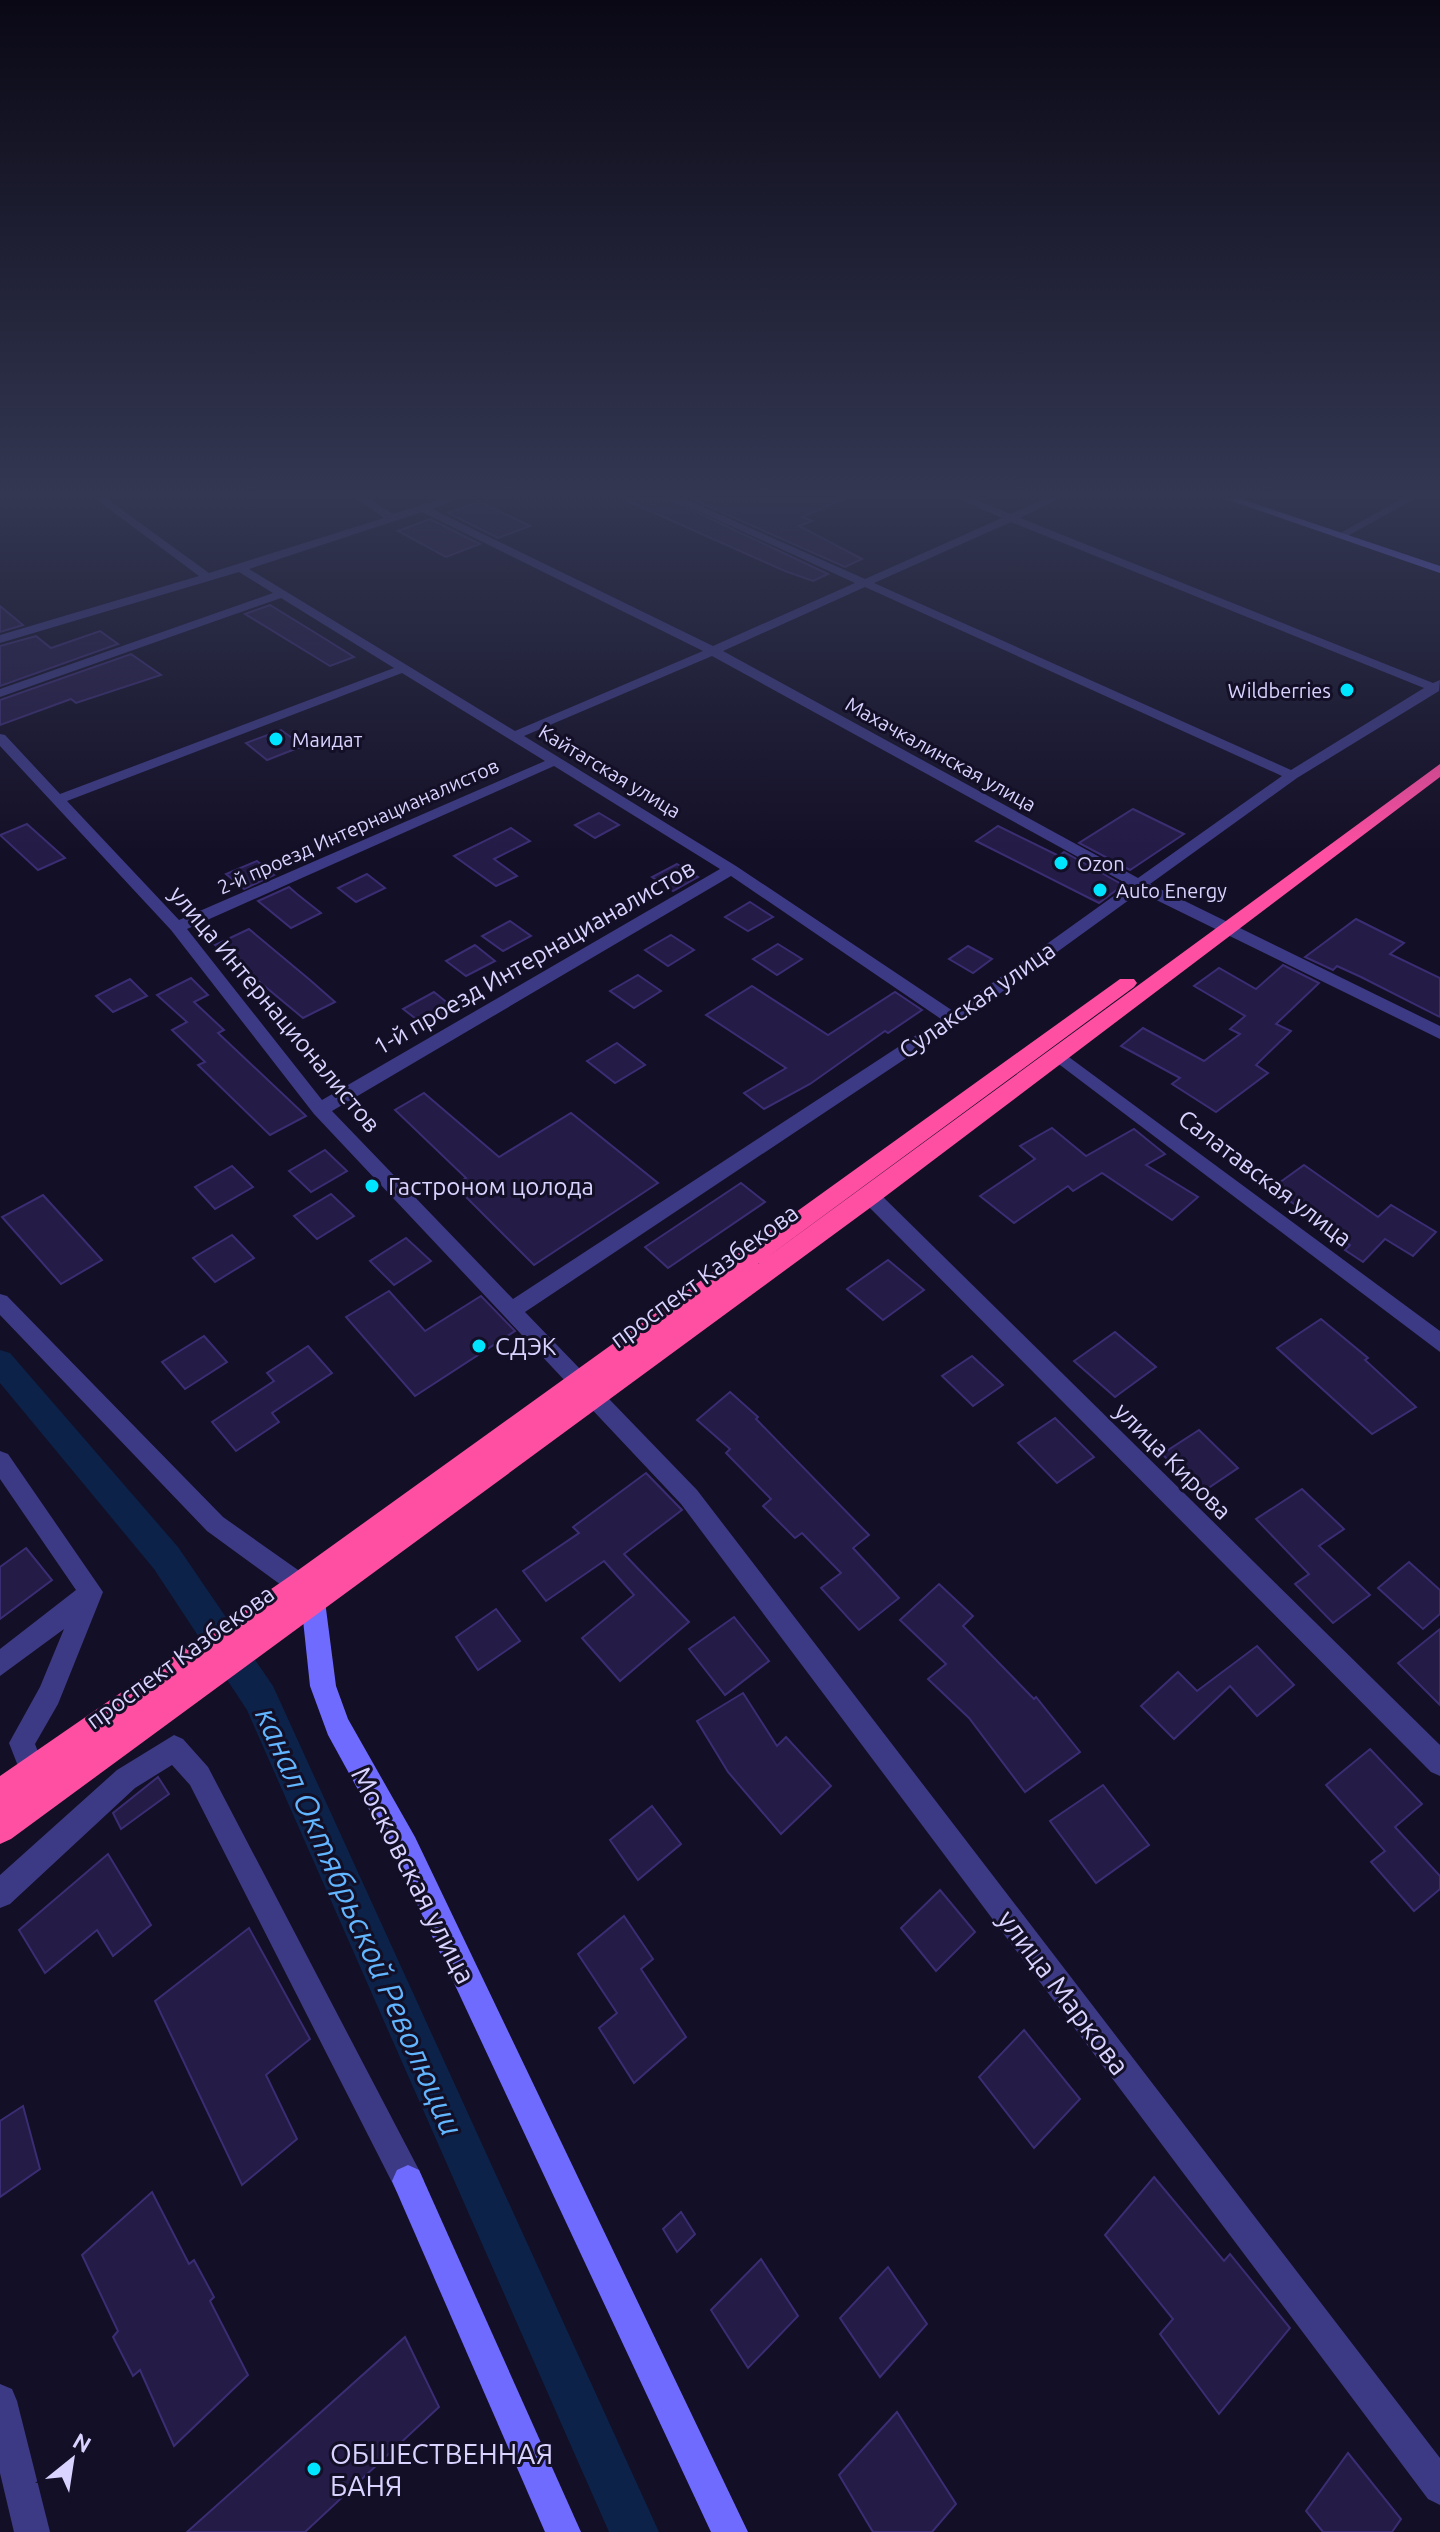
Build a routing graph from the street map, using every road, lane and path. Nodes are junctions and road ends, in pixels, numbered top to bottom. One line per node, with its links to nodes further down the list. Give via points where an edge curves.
1 (73, 617): 8 (street)
2 (217, 617): 12 (street)
3 (321, 617): 10 (street, Кайтагская улица)
4 (644, 617): 9 (street, Махачкалинская улица)
5 (790, 617): 9 (street)
6 (943, 617): 19 (street)
7 (1264, 617): 11 (street)
8 (0, 639)
9 (713, 651): 13 (street); 22 (street, Махачкалинская улица)
10 (404, 668): 13 (street, Кайтагская улица); 20 (street)
11 (1437, 686): 19 (street, Сулакская улица)
12 (0, 693)
13 (514, 736): 17 (street, Кайтагская улица)
14 (0, 738): 16 (street, улица Интернационалистов)
15 (1440, 753): 23 (highway, проспект Казбекова)
16 (8, 757): 20 (street, улица Интернационалистов)
17 (555, 761): 21 (street, Кайтагская улица); 24 (street, 2-й проезд Интернацианалистов)
18 (1440, 769): 23 (highway, проспект Казбекова)
19 (1292, 775): 22 (street, Сулакская улица)
20 (58, 800): 24 (street, улица Интернационалистов)
21 (731, 869): 25 (street, Кайтагская улица); 28 (street, 1-й проезд Интернацианалистов)
22 (1141, 886): 23 (street, Махачкалинская улица); 25 (street, Сулакская улица)
23 (1220, 923): 26 (street, Махачкалинская улица); 27 (highway, проспект Казбекова); 33 (highway, проспект Казбекова)
24 (177, 927): 28 (street, улица Интернационалистов)
25 (953, 1019): 31 (street, Сулакская улица)
26 (1440, 1033)
27 (1058, 1055): 29 (highway, проспект Казбекова); 32 (street, Салатавская улица)
28 (320, 1110): 31 (street, улица Интернационалистов)
29 (870, 1196): 33 (highway, проспект Казбекова); 39 (street, улица Кирова)
30 (0, 1302): 37 (street, via 215,1524)
31 (510, 1311): 33 (street, улица Интернационалистов)
32 (1440, 1343)
33 (585, 1389): 35 (street, улица Интернационалистов); 37 (highway, проспект Казбекова)
34 (0, 1461): 36 (street)
35 (689, 1497): 46 (street, улица Маркова)
36 (91, 1592): 38 (street); 40 (street, via 49,1695 22,1743)
37 (306, 1593): 40 (highway, проспект Казбекова); 49 (main road, Московская улица, via 323,1686 337,1726 405,1847)
38 (0, 1664)
39 (1440, 1763)
40 (37, 1783): 41 (highway, проспект Казбекова); 42 (highway, проспект Казбекова)
41 (0, 1795)
42 (0, 1828)
43 (0, 1894): 44 (street, via 126,1779 174,1748 199,1776)
44 (408, 2181): 48 (main road)
45 (0, 2401): 47 (street)
46 (1440, 2487)
47 (32, 2532)
48 (563, 2532)
49 (730, 2532)

